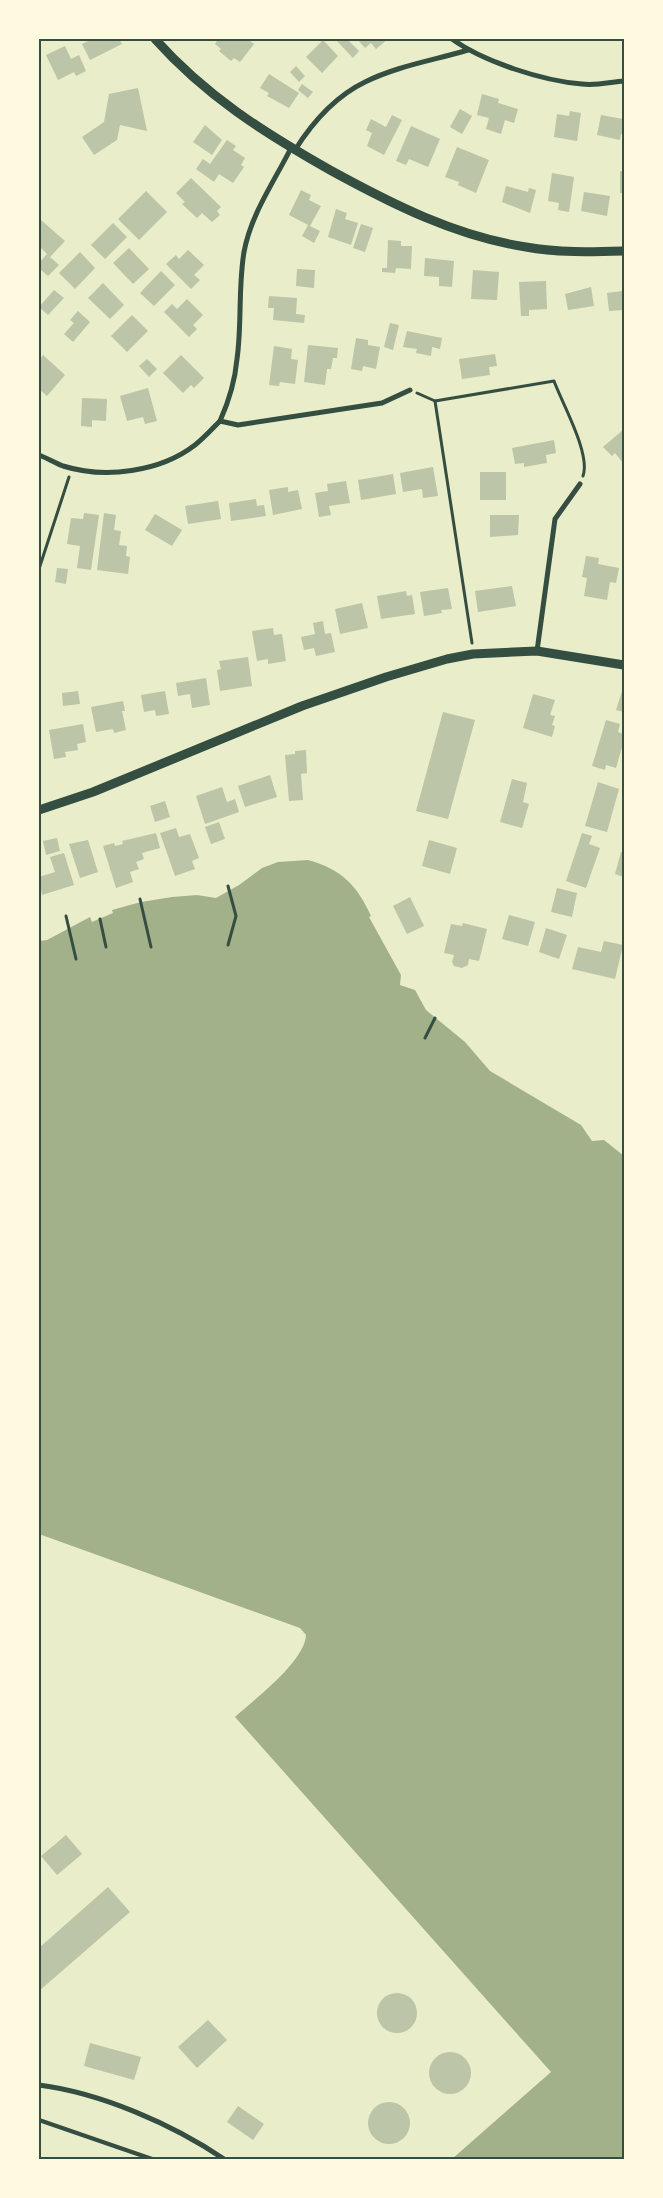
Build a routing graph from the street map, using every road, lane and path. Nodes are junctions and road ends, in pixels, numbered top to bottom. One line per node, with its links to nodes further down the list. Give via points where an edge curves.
1 (155, 39): 5 (street, via 205,89)
2 (452, 39): 3 (street)
3 (468, 50): 4 (street, via 540,77 583,84); 5 (street, via 365,82 332,104)
4 (624, 81)
5 (293, 149): 6 (street, via 404,209 484,238 568,253); 9 (street, via 262,202 244,252 238,358 231,395)
6 (624, 251)
7 (410, 390): 8 (path); 9 (street, via 382,403 238,425)
8 (434, 401): 12 (path, via 554,381 582,451 585,471); 15 (path)
9 (220, 421): 11 (street, via 195,445 156,464 114,473)
10 (39, 455): 11 (street)
11 (72, 468): 13 (path)
12 (580, 484): 14 (street, via 555,519)
13 (39, 568)
14 (537, 651): 15 (street); 16 (street)
15 (473, 654): 17 (street, via 416,667 319,700 93,792)
16 (624, 665)
17 (39, 810)
18 (228, 886): 22 (path, via 236,916)
19 (140, 899): 24 (path)
20 (66, 916): 25 (path)
21 (100, 919): 23 (path)
22 (228, 945)
23 (106, 947)
24 (151, 947)
25 (76, 959)
26 (436, 1018): 27 (path)
27 (425, 1038)
28 (39, 2085): 31 (street, via 108,2102 143,2116)
29 (39, 2120): 30 (lane)
30 (152, 2159)
31 (224, 2159)

